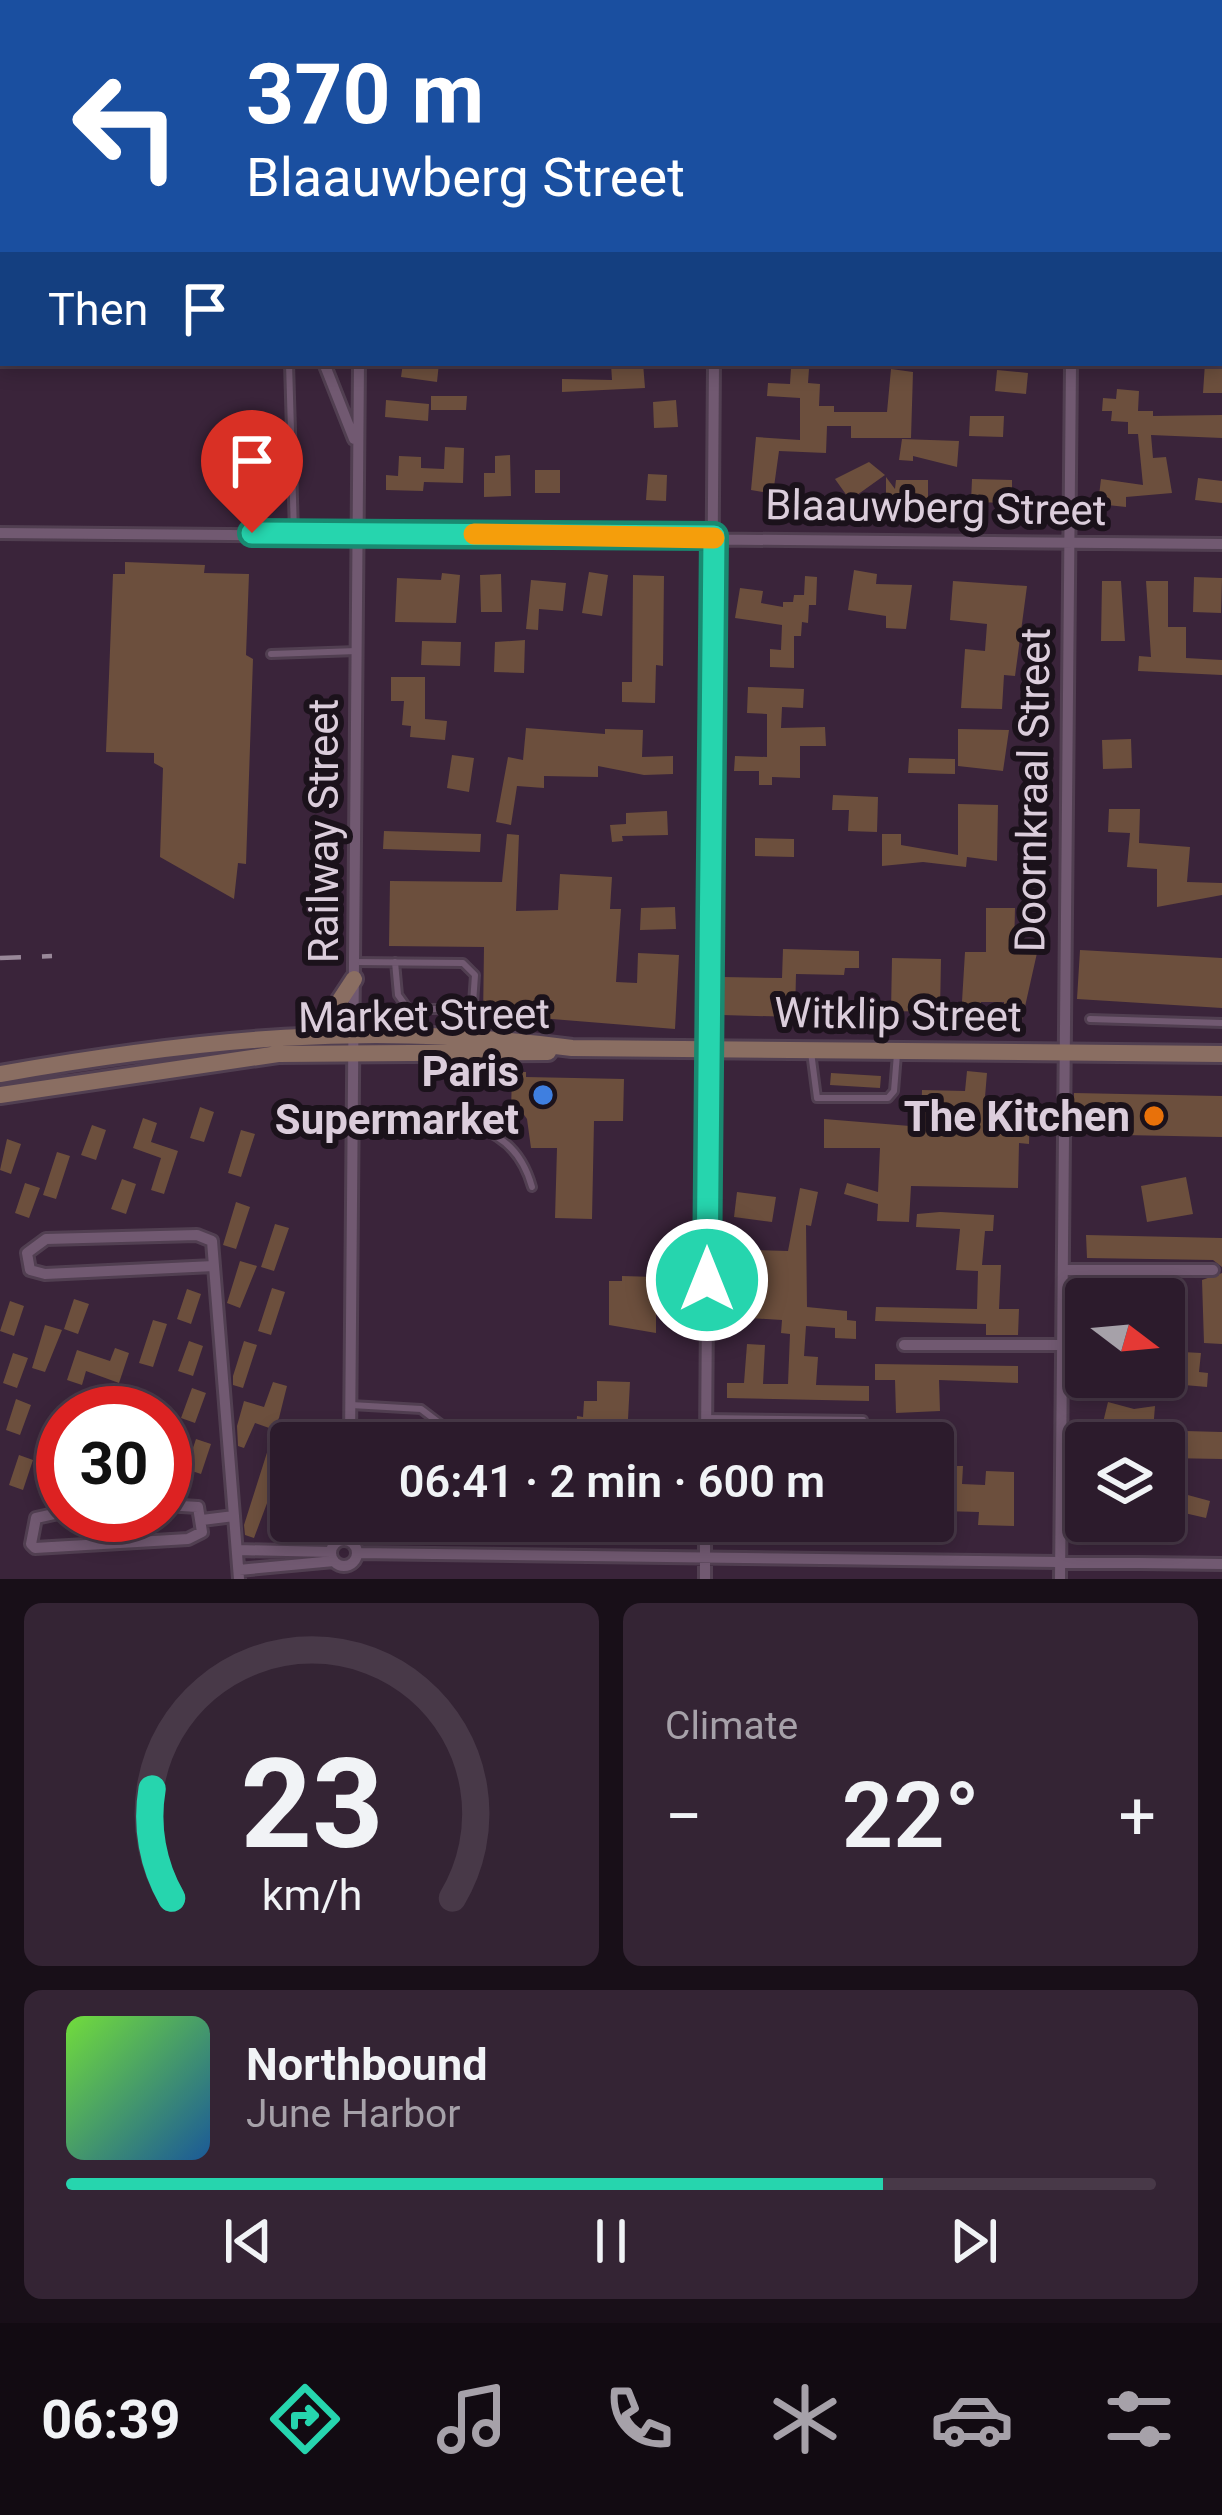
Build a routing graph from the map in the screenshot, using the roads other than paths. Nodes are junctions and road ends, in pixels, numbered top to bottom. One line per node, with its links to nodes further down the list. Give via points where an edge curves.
1 (289, 366): 8 (lane)
2 (325, 366): 6 (street)
3 (359, 366): 6 (street, Railway Street)
4 (714, 366): 10 (street)
5 (1071, 366): 11 (street, Doornkraal Street)
6 (358, 454): 9 (street, Railway Street)
7 (0, 533): 8 (street, Blaauwberg Street)
8 (294, 533): 9 (street, Blaauwberg Street)
9 (358, 533): 10 (street, Blaauwberg Street); 13 (street, Railway Street)
10 (714, 536): 11 (street, Blaauwberg Street); 22 (street)
11 (1069, 542): 12 (street, Blaauwberg Street); 26 (street, Doornkraal Street)
12 (1222, 544)
13 (357, 651): 14 (lane); 16 (street, Railway Street)
14 (271, 654)
15 (395, 962): 15 (lane, via 467,964 476,998 463,1009 408,1009); 16 (lane)
16 (354, 970): 19 (main road, via 329,1017); 20 (street, Railway Street)
17 (1090, 1019): 18 (lane)
18 (1222, 1024)
19 (304, 1033): 20 (main road, Market Street); 28 (main road, Market Street)
20 (355, 1033): 21 (main road, Market Street); 25 (street, Railway Street)
21 (572, 1048): 22 (main road, Witklip Street); 25 (main road, Market Street, via 491,1056)
22 (709, 1048): 23 (main road, Witklip Street); 38 (street)
23 (811, 1048): 24 (main road, Witklip Street); 24 (lane, via 817,1098 893,1095)
24 (897, 1050): 26 (main road, Witklip Street)
25 (356, 1053): 29 (main road, Market Street, via 233,1059); 30 (street, Railway Street)
26 (1061, 1053): 27 (main road, Witklip Street); 33 (street, Doornkraal Street)
27 (1222, 1054)
28 (0, 1074)
29 (0, 1095)
30 (355, 1125): 31 (lane, via 491,1131 522,1156); 37 (street, Railway Street)
31 (532, 1187)
32 (214, 1266): 32 (street, via 45,1274 31,1270 27,1253 46,1239 196,1235 212,1241); 44 (street)
33 (1063, 1270): 34 (street); 36 (street, Doornkraal Street)
34 (1213, 1270)
35 (904, 1345): 36 (street)
36 (1063, 1345): 54 (street, Doornkraal Street)
37 (351, 1405): 40 (street, Railway Street); 41 (lane, via 421,1409)
38 (706, 1418): 39 (lane); 42 (street)
39 (863, 1420)
40 (351, 1422)
41 (437, 1422)
42 (706, 1422)
43 (192, 1505): 46 (street)
44 (233, 1516): 46 (street); 51 (street)
45 (36, 1518): 48 (street, via 35,1548)
46 (202, 1520): 47 (street)
47 (192, 1538)
48 (131, 1542)
49 (350, 1542): 52 (street)
50 (705, 1542): 53 (street)
51 (238, 1550): 56 (street); 57 (street)
52 (357, 1553): 53 (street); 56 (street)
53 (705, 1559): 54 (street); 58 (street)
54 (1060, 1562): 55 (street); 59 (street, Doornkraal Street)
55 (1222, 1564)
56 (339, 1565): 57 (street)
57 (239, 1574)
58 (705, 1579)
59 (1060, 1579)

